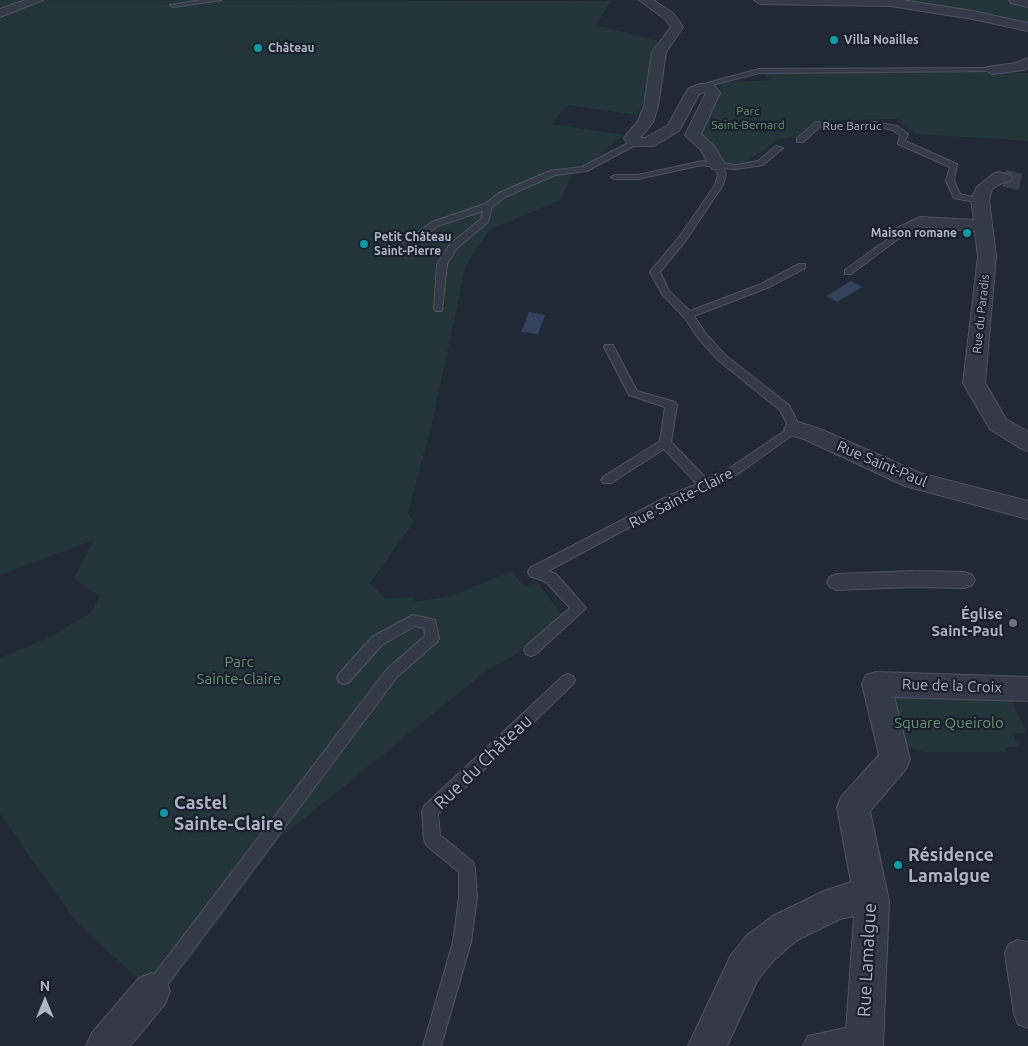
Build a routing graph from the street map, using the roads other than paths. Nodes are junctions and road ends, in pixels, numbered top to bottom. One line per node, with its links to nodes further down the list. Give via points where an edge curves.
1 (37, 0): 9 (street)
2 (219, 0): 8 (lane)
3 (645, 0): 16 (street, via 669,16 677,27 659,52 651,106 645,122 632,138)
4 (760, 0): 11 (street, via 891,2)
5 (959, 0): 10 (street)
6 (1015, 0): 7 (street)
7 (1028, 3)
8 (173, 5)
9 (0, 13)
10 (1028, 19)
11 (1028, 27)
12 (1028, 62): 13 (street, via 1019,67)
13 (992, 70): 14 (lane, via 759,71 709,84)
14 (708, 88): 16 (street, via 698,88 693,92 674,128 648,143); 18 (street, via 713,93 692,135 706,146)
15 (800, 140): 21 (lane, Rue Barruc, via 819,124 857,128 874,124 894,128 904,134 901,142 954,166 950,181 957,196)
16 (635, 143): 22 (lane, via 584,169 553,173 502,195)
17 (779, 148): 18 (lane, via 760,163)
18 (718, 166): 19 (lane, via 702,163 638,177); 29 (lane, via 722,174 719,185 655,272 665,292)
19 (615, 176)
20 (1004, 178): 21 (street, via 999,176 985,187)
21 (980, 200): 23 (street, Rue du Paradis)
22 (488, 206): 25 (lane, via 435,224); 28 (lane, via 485,220 453,246 442,264)
23 (981, 226): 24 (street, via 920,222); 33 (street, Rue du Paradis, via 987,257 974,383 998,424)
24 (899, 234): 27 (lane)
25 (396, 252)
26 (802, 266): 29 (lane, via 764,286)
27 (848, 272)
28 (439, 310)
29 (688, 314): 31 (lane, via 722,358 785,408)
30 (609, 347): 32 (lane, via 633,393 671,405)
31 (796, 429): 35 (lane, Rue Sainte-Claire, via 728,475); 36 (street, Rue Saint-Paul, via 913,480)
32 (665, 443): 34 (lane); 35 (lane)
33 (1028, 443)
34 (606, 480)
35 (704, 484): 39 (lane, Rue Sainte-Claire, via 535,572 551,578 578,608)
36 (1028, 510)
37 (965, 580): 38 (street, via 913,578)
38 (837, 582)
39 (531, 650)
40 (344, 678): 46 (lane, via 377,641 413,620 430,624 432,638 392,673)
41 (568, 680): 50 (lane, Rue du Château, via 430,811 432,839 467,868 468,898 462,942)
42 (876, 684): 43 (street, Rue de la Croix); 44 (street, Rue Lamalgue, via 895,759 853,807)
43 (1028, 689)
44 (872, 901): 48 (street, Rue Lamalgue); 51 (street, via 858,898 836,903 785,928 760,948 744,968)
45 (1028, 955): 47 (street, via 1018,953)
46 (152, 990): 49 (street)
47 (1028, 1014)
48 (863, 1044): 52 (lane, via 845,1037)
49 (105, 1046)
50 (432, 1046)
51 (707, 1046)
52 (812, 1046)

